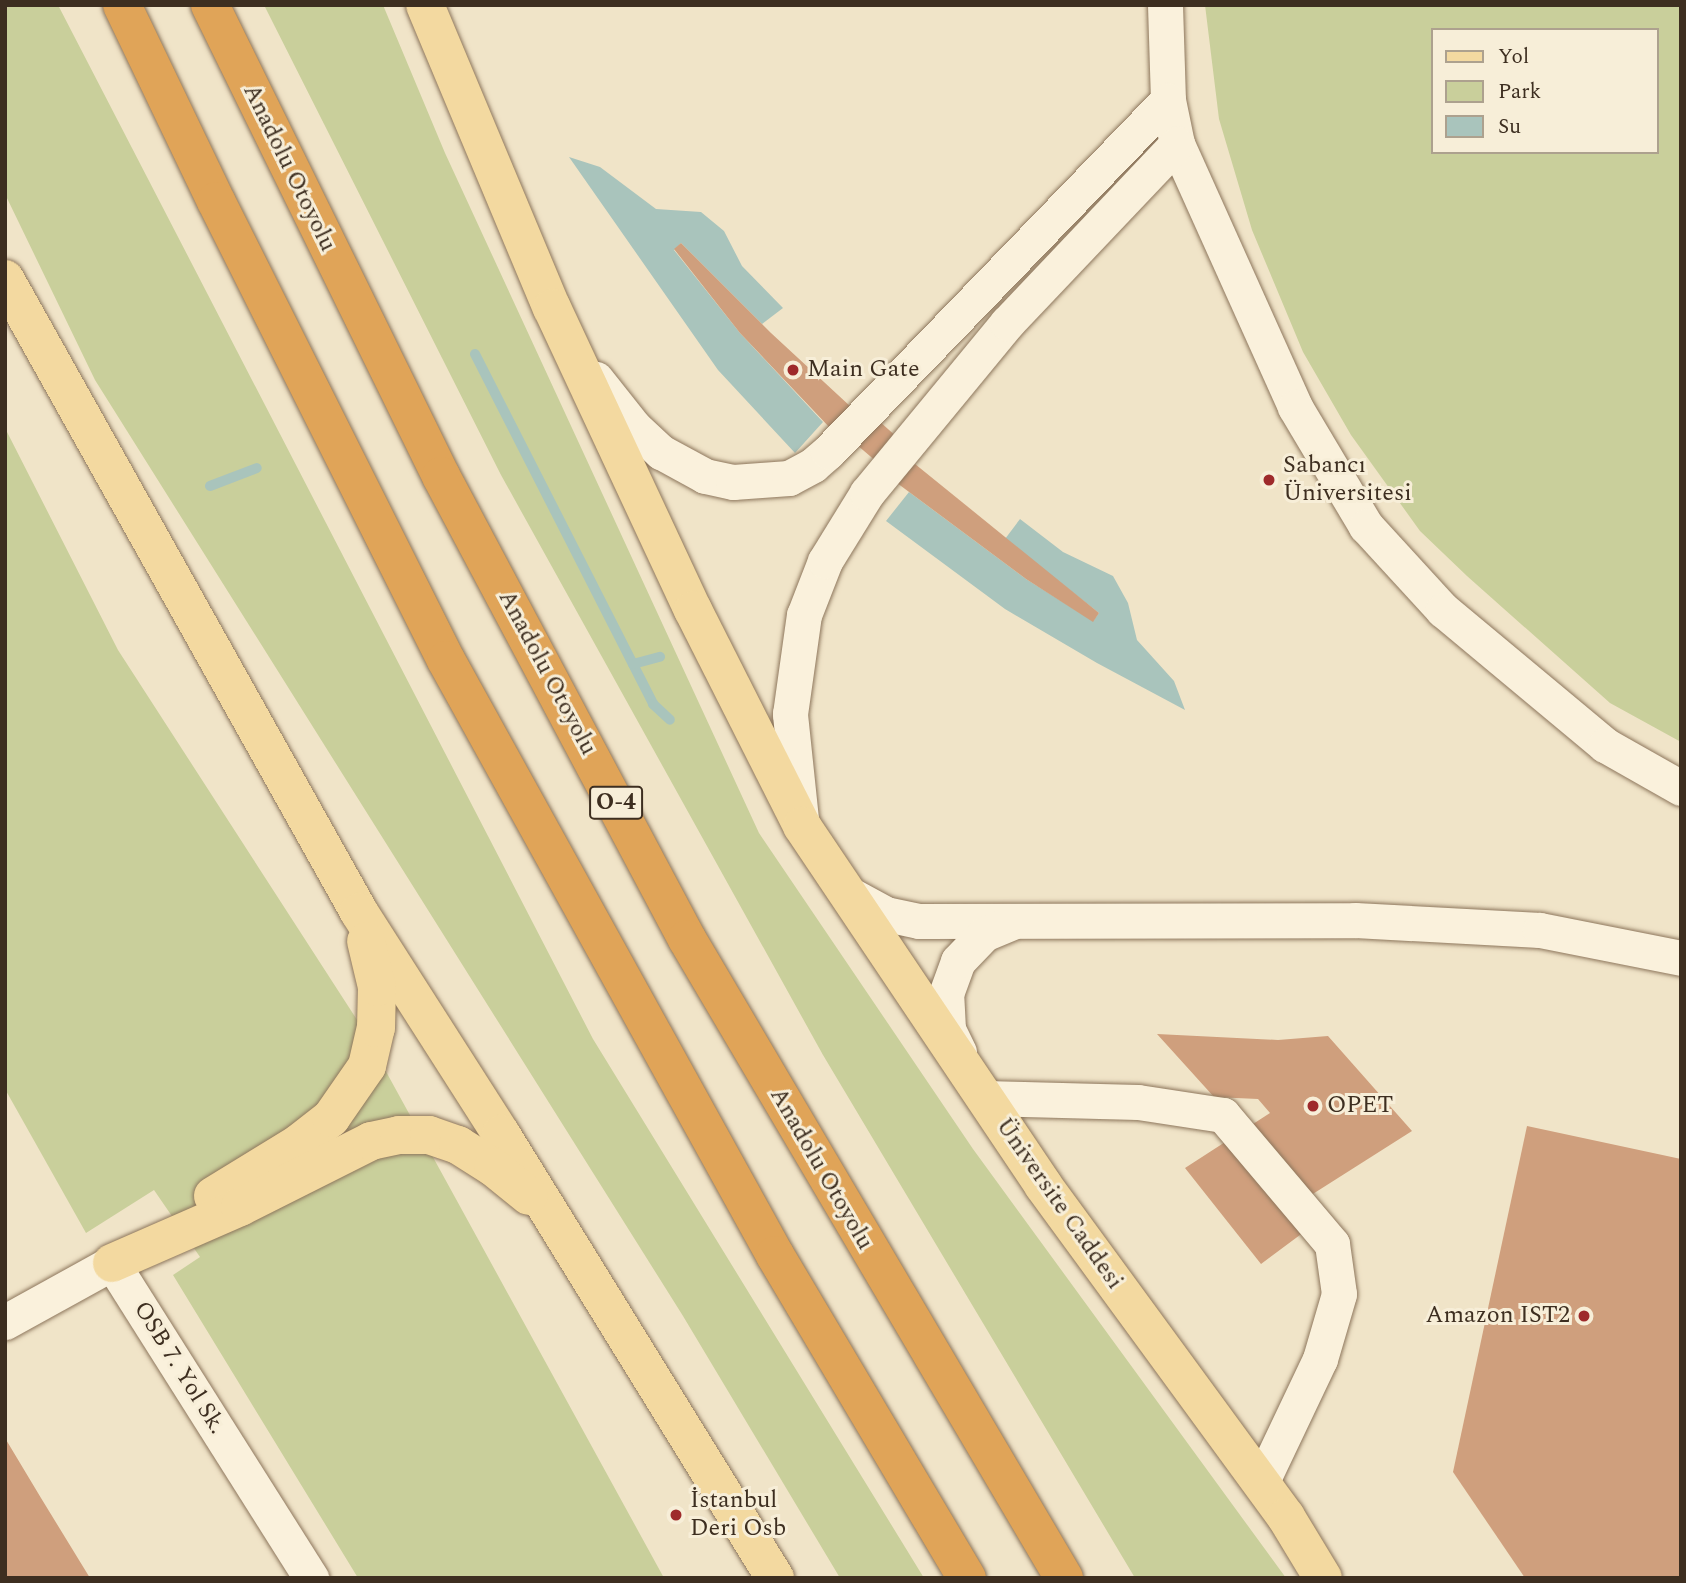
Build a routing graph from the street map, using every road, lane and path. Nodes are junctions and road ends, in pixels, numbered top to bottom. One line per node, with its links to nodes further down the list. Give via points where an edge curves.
1 (122, 5): 22 (highway, via 446,660 775,1255)
2 (210, 5): 23 (highway, Anadolu Otoyolu / O-4, via 441,476 687,939)
3 (425, 5): 8 (main road, Üniversite Caddesi)
4 (1165, 5): 5 (street)
5 (1168, 100): 6 (street); 8 (street, via 828,452 789,478 733,482 705,477 661,452 604,394)
6 (1177, 144): 9 (street, via 1295,407 1366,526 1443,610 1564,712 1605,745); 10 (street, via 1007,323 867,493 825,561 804,615 790,714)
7 (5, 279): 12 (main road)
8 (552, 308): 10 (main road, Üniversite Caddesi, via 693,610)
9 (1681, 788)
10 (802, 826): 11 (main road, Üniversite Caddesi)
11 (847, 893): 13 (street, via 886,914 919,921); 15 (main road, Üniversite Caddesi)
12 (359, 912): 16 (main road); 17 (main road, via 377,987 376,1028 367,1066 351,1092 331,1118 299,1143)
13 (1019, 919): 14 (street, via 1355,920 1540,930); 15 (street, via 984,934 975,943 958,961 946,994 948,1029)
14 (1681, 958)
15 (977, 1086): 19 (main road, Üniversite Caddesi, via 1043,1185); 19 (street, via 1223,1115 1332,1244 1339,1294 1320,1359)
16 (554, 1219): 17 (main road, via 493,1167 458,1145 429,1135 399,1135 371,1140 240,1207); 21 (main road)
17 (112, 1263): 18 (street); 20 (street, OSB 7. Yol Sk.)
18 (5, 1322)
19 (1261, 1483): 24 (main road, Üniversite Caddesi)
20 (311, 1578)
21 (775, 1578)
22 (967, 1578)
23 (1064, 1578)
24 (1322, 1578)

